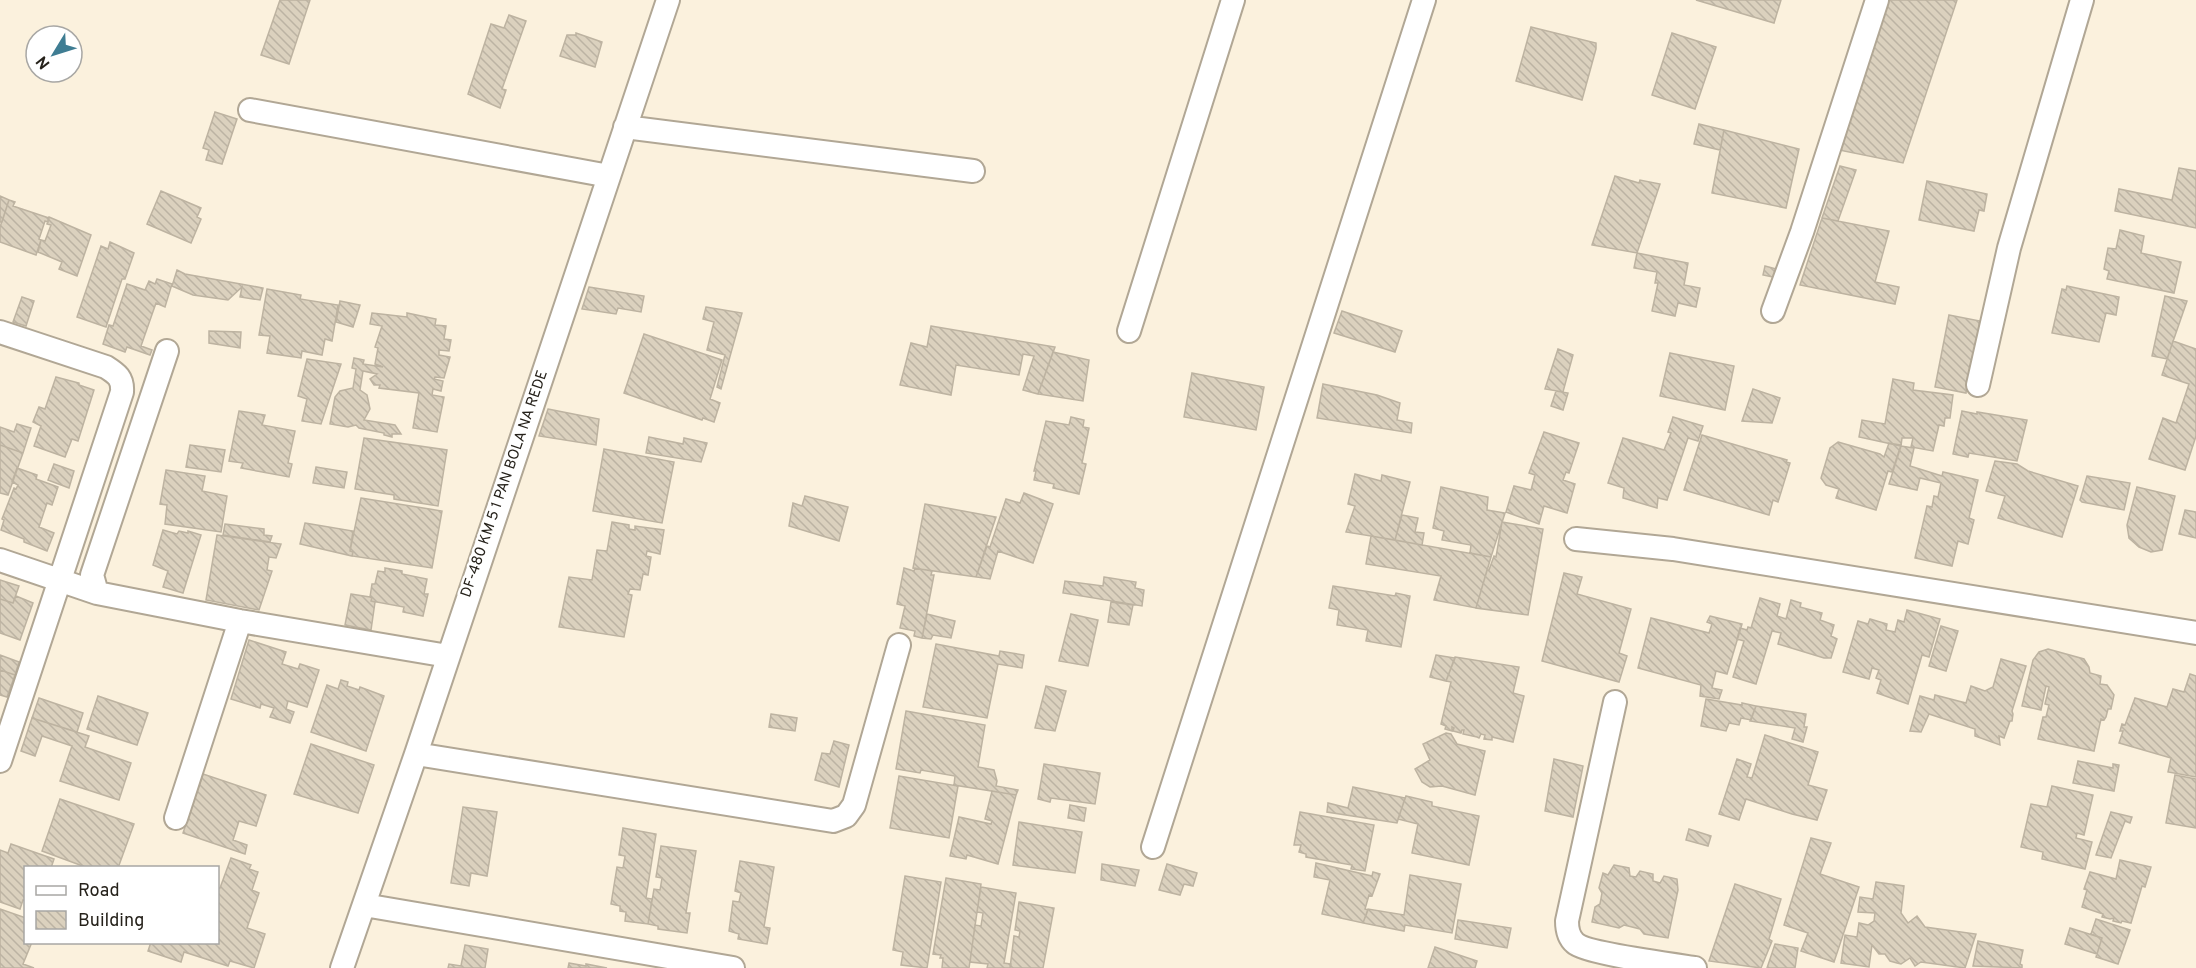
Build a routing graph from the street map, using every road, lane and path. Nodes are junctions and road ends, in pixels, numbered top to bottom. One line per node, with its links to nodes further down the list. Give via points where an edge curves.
1 (668, 0): 7 (street, DF-480 KM 5 1 PAN BOLA NA REDE)
2 (1233, 0): 11 (street)
3 (1424, 0): 27 (street)
4 (1878, 0): 10 (street)
5 (2082, 0): 14 (street, via 2009,248)
6 (250, 110): 9 (street)
7 (625, 127): 8 (street); 9 (street, DF-480 KM 5 1 PAN BOLA NA REDE)
8 (973, 171)
9 (609, 176): 22 (street, DF-480 KM 5 1 PAN BOLA NA REDE)
10 (1773, 311)
11 (1129, 331)
12 (0, 332): 17 (street, via 106,367 120,376 123,383)
13 (166, 351): 18 (street, via 92,575)
14 (1978, 386)
15 (1576, 539): 20 (street, via 1672,549)
16 (0, 560): 17 (street)
17 (59, 582): 18 (street); 25 (street)
18 (97, 593): 19 (street)
19 (240, 621): 22 (street); 26 (street)
20 (2196, 633)
21 (899, 645): 24 (street, via 854,806 846,816 833,821)
22 (448, 656): 24 (street, DF-480 KM 5 1 PAN BOLA NA REDE)
23 (1615, 702): 31 (street, via 1567,921 1568,933 1575,944 1593,950)
24 (416, 754): 28 (street, DF-480 KM 5 1 PAN BOLA NA REDE)
25 (0, 761)
26 (176, 818)
27 (1153, 847)
28 (364, 905): 29 (street, DF-480 KM 5 1 PAN BOLA NA REDE); 30 (street)
29 (342, 968)
30 (733, 968)
31 (1695, 968)

